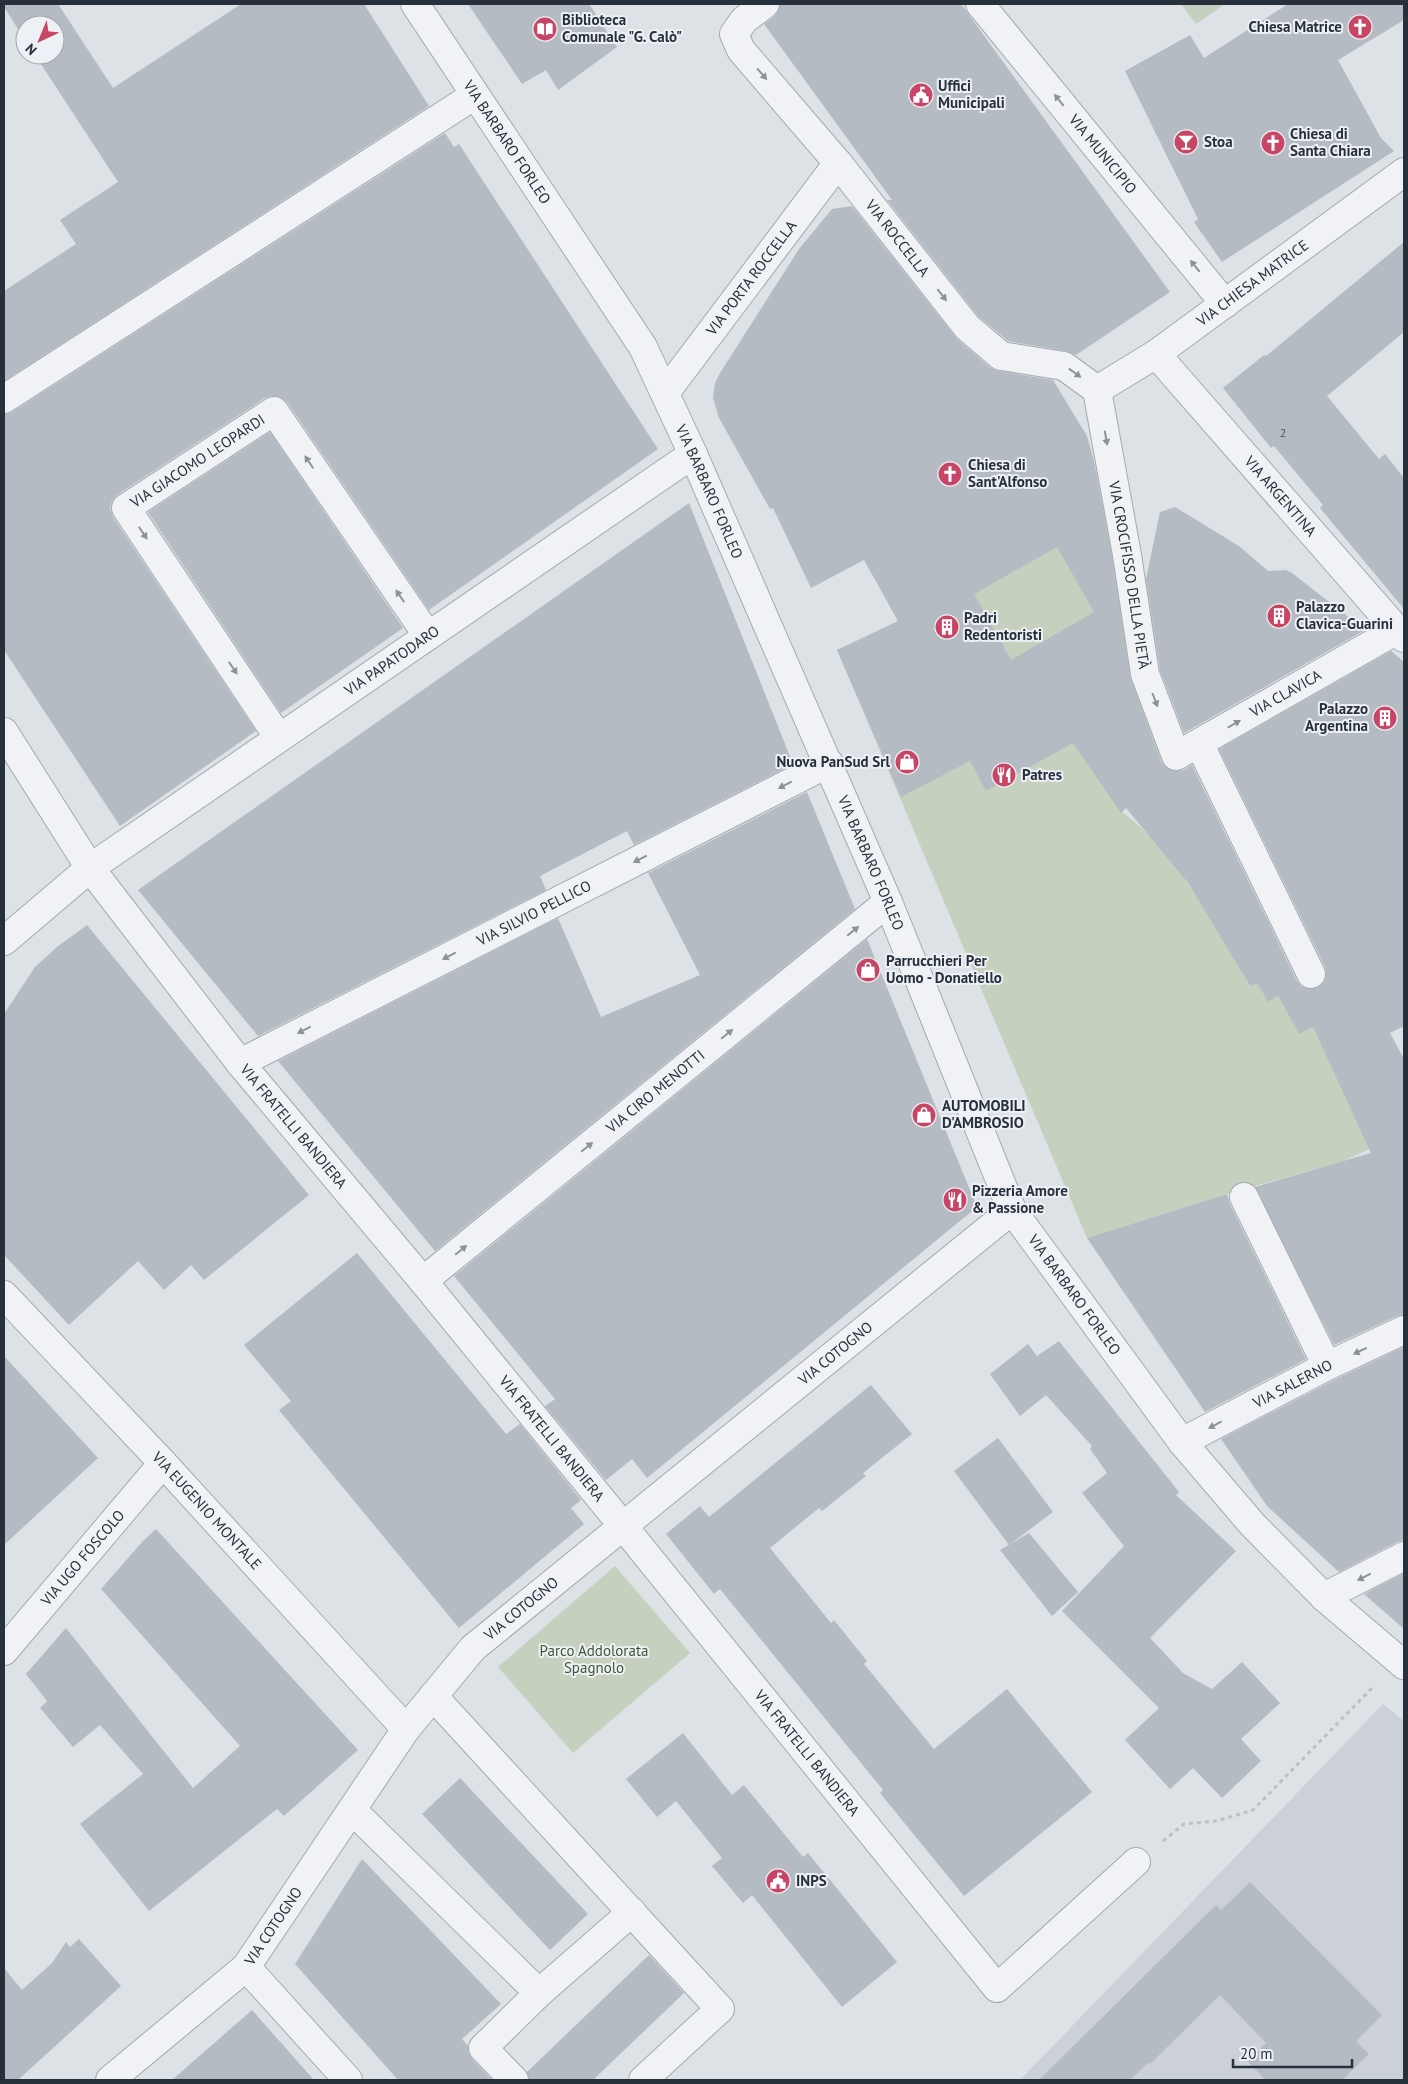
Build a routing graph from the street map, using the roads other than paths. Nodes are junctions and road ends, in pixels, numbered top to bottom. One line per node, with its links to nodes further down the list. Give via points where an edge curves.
1 (415, 4): 4 (street, VIA BARBARO FORLEO)
2 (765, 4): 5 (street, VIA ROCCELLA, one-way to 5, via 744,20 734,34 741,50)
3 (980, 4): 7 (street, VIA MUNICIPIO, one-way to 3)
4 (475, 95): 10 (street, VIA BARBARO FORLEO, via 643,347); 11 (street)
5 (838, 163): 9 (street, VIA ROCCELLA, one-way to 9, via 967,327 1001,356 1064,366); 10 (street, VIA PORTA ROCCELLA)
6 (1404, 172): 7 (street, VIA CHIESA MATRICE)
7 (1225, 304): 8 (street, VIA CHIESA MATRICE)
8 (1156, 354): 9 (street, VIA CHIESA MATRICE); 13 (street, VIA ARGENTINA)
9 (1098, 390): 17 (street, VIA CROCIFISSO DELLA PIETÀ, one-way to 17, via 1145,674)
10 (665, 393): 12 (street, VIA BARBARO FORLEO)
11 (4, 399)
12 (693, 454): 14 (street, VIA PAPATODARO); 18 (street, VIA BARBARO FORLEO)
13 (1401, 634): 17 (street, VIA CLAVICA, one-way to 13)
14 (428, 636): 16 (street, VIA PAPATODARO); 16 (street, VIA GIACOMO LEOPARDI, one-way to 16, via 274,411 126,508)
15 (4, 732): 19 (street, VIA FRATELLI BANDIERA)
16 (279, 738): 19 (street, VIA PAPATODARO)
17 (1188, 750): 22 (street, VIA CROCIFISSO DELLA PIETÀ)
18 (829, 763): 20 (street, VIA BARBARO FORLEO); 23 (street, VIA SILVIO PELLICO, one-way to 23)
19 (90, 868): 21 (street, VIA PAPATODARO); 23 (street, VIA FRATELLI BANDIERA)
20 (888, 902): 25 (street, VIA BARBARO FORLEO); 26 (street, VIA CIRO MENOTTI, one-way to 20)
21 (4, 941)
22 (1311, 974)
23 (240, 1063): 26 (street, VIA FRATELLI BANDIERA)
24 (1244, 1197): 29 (street)
25 (1012, 1210): 30 (street, VIA BARBARO FORLEO); 32 (street, VIA COTOGNO)
26 (423, 1281): 32 (street, VIA FRATELLI BANDIERA)
27 (4, 1294): 31 (street, VIA EUGENIO MONTALE)
28 (1404, 1330): 29 (street, VIA SALERNO, one-way to 29)
29 (1327, 1366): 30 (street, VIA SALERNO, one-way to 30)
30 (1182, 1442): 34 (street, VIA BARBARO FORLEO, via 1252,1524)
31 (162, 1464): 35 (street, VIA UGO FOSCOLO); 38 (street, VIA EUGENIO MONTALE)
32 (624, 1526): 37 (street, VIA COTOGNO, via 473,1648); 40 (street, VIA FRATELLI BANDIERA, via 997,1988)
33 (1404, 1556): 34 (street, one-way to 34)
34 (1324, 1597): 36 (street, VIA BARBARO FORLEO)
35 (4, 1651)
36 (1401, 1662)
37 (433, 1696): 38 (street, VIA COTOGNO); 41 (street)
38 (406, 1729): 39 (street, VIA COTOGNO)
39 (352, 1810): 42 (street, VIA COTOGNO); 43 (street)
40 (1136, 1862)
41 (632, 1912): 43 (street); 47 (street, via 720,2009)
42 (246, 1967): 44 (street, VIA COTOGNO); 45 (street)
43 (540, 1993): 46 (street, via 483,2048)
44 (110, 2080)
45 (348, 2080)
46 (514, 2080)
47 (643, 2080)

